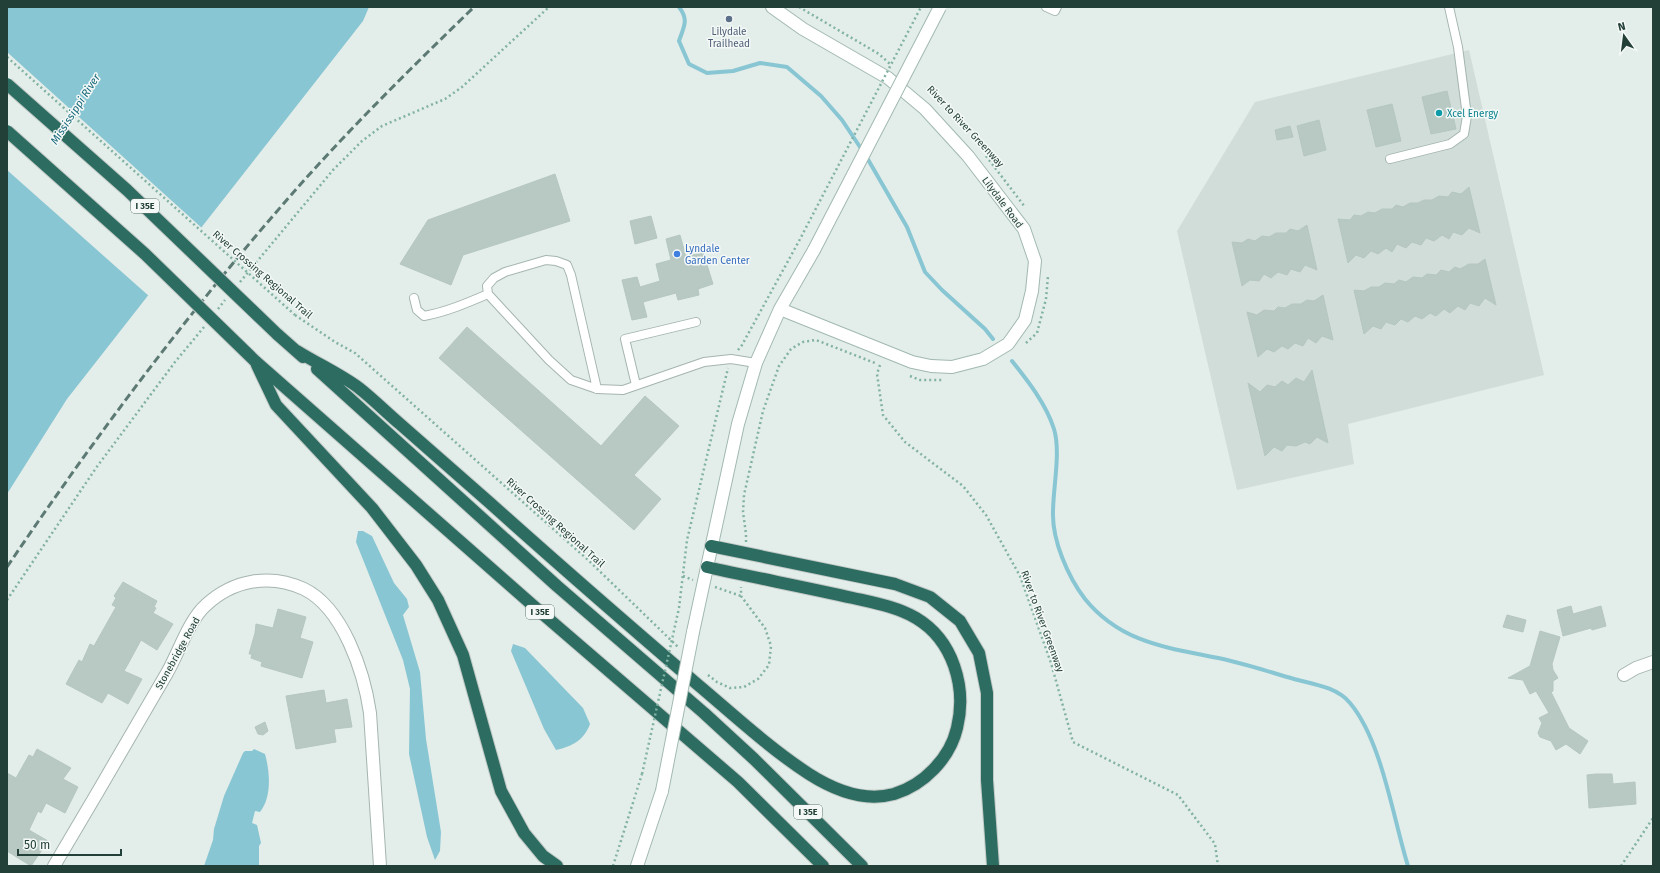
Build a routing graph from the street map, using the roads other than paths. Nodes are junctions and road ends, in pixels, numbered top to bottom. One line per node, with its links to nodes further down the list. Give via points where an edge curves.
1 (772, 7): 11 (street, Lilydale Road, via 803,29 888,78 925,109 968,156 1024,229 1034,260 1032,291 1025,320 1008,344 983,359 952,367 912,362)
2 (940, 7): 11 (street, bridge, via 814,250)
3 (1046, 7): 4 (lane, via 1055,11)
4 (1057, 7)
5 (1449, 7): 8 (lane, via 1458,47 1467,116 1464,134 1450,144)
6 (7, 84): 13 (highway, I 35E, bridge, via 133,195)
7 (7, 131): 14 (highway, I 35E, bridge, via 145,254)
8 (1390, 159)
9 (488, 294): 10 (lane, via 456,308 424,316 417,310); 17 (lane, via 571,380); 17 (lane, via 488,286 494,278 505,272 546,260 567,265)
10 (414, 298)
11 (780, 309): 15 (street)
12 (696, 322): 16 (lane, via 625,339)
13 (297, 352): 19 (highway, via 359,388 627,624 767,743 811,775 846,792 869,797 890,795 912,787 941,761 954,741 959,720 961,698 958,675 949,653 938,637 918,619 897,609); 27 (highway, I 35E, via 557,586 704,713)
14 (255, 361): 24 (highway, via 276,405 372,508 416,565 438,600 463,655 501,791 524,833 543,856); 26 (highway, I 35E, via 738,782)
15 (756, 363): 16 (lane, via 731,359 704,362); 18 (street, via 738,424)
16 (636, 385): 17 (lane, via 623,390)
17 (598, 390)
18 (711, 546): 19 (street); 28 (highway, via 895,584 930,596 960,620 979,653 988,693 987,780)
19 (707, 567): 25 (street, bridge, via 662,791)
20 (1653, 662): 21 (street)
21 (1624, 675)
22 (54, 866): 23 (street, Stonebridge Road, via 204,606 233,586 266,580 289,582 310,592 328,607 341,628 361,672 370,713)
23 (380, 866)
24 (557, 866)
25 (637, 866)
26 (823, 866)
27 (862, 866)
28 (993, 866)

